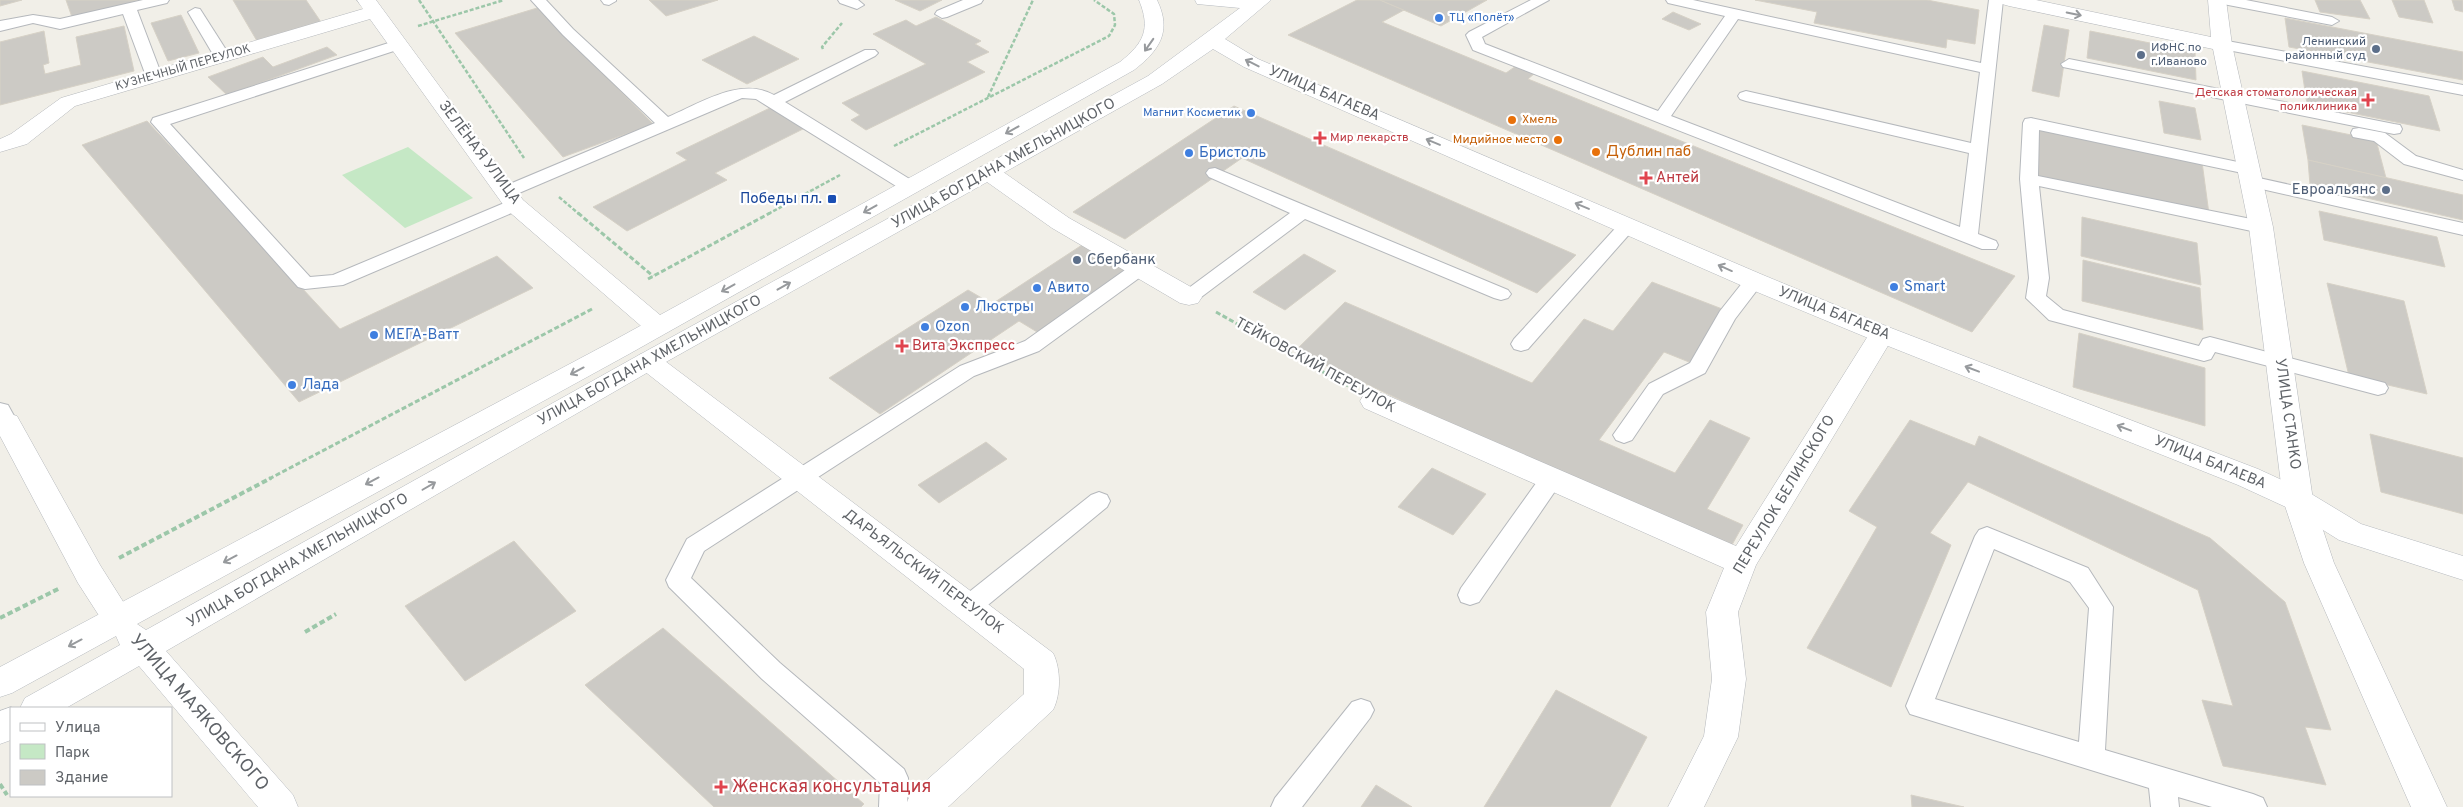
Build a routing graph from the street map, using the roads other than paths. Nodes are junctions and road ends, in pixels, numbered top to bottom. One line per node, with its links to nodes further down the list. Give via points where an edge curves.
1 (162, 0): 14 (lane)
2 (538, 0): 33 (lane)
3 (976, 0): 16 (lane)
4 (1148, 0): 42 (street, УЛИЦА БОГДАНА ХМЕЛЬНИЦКОГО, one-way to 42, via 1157,29 1153,40 1133,62)
5 (1204, 0): 12 (street)
6 (1542, 0): 32 (lane, via 1474,35 1478,48)
7 (1673, 0): 17 (lane)
8 (1996, 0): 26 (lane)
9 (2009, 0): 22 (street, one-way to 22)
10 (2217, 0): 22 (street, УЛИЦА СТАНКО)
11 (2223, 0): 18 (lane)
12 (1259, 2): 21 (street, УЛИЦА БОГДАНА ХМЕЛЬНИЦКОГО)
13 (370, 6): 20 (street, ЗЕЛЁНАЯ УЛИЦА); 24 (street, КУЗНЕЧНЫЙ ПЕРЕУЛОК)
14 (129, 9): 19 (lane, via 60,24 33,19); 27 (lane)
15 (195, 12): 24 (lane)
16 (942, 14)
17 (1734, 14): 26 (lane); 32 (lane)
18 (2332, 21)
19 (0, 26)
20 (394, 40): 43 (street, ЗЕЛЁНАЯ УЛИЦА); 43 (lane, via 159,122 305,282 336,281)
21 (1212, 40): 37 (street, УЛИЦА БОГДАНА ХМЕЛЬНИЦКОГО, via 1155,80); 45 (street, УЛИЦА БАГАЕВА, one-way to 21, via 1251,63)
22 (2222, 45): 28 (lane); 31 (street, УЛИЦА СТАНКО)
23 (870, 53): 30 (lane)
24 (222, 56): 27 (street, КУЗНЕЧНЫЙ ПЕРЕУЛОК)
25 (2069, 64): 31 (lane)
26 (1988, 69): 36 (lane)
27 (154, 76): 35 (street, КУЗНЕЧНЫЙ ПЕРЕУЛОК, via 68,102 18,139)
28 (2463, 90)
29 (1746, 96): 36 (lane)
30 (773, 102): 33 (lane, via 760,94 740,93); 42 (lane)
31 (2235, 103): 34 (lane); 39 (lane, via 2379,137 2410,160); 40 (street, УЛИЦА СТАНКО)
32 (1661, 118): 48 (lane)
33 (666, 124): 43 (lane, via 537,179)
34 (2394, 129)
35 (2, 146)
36 (1979, 150): 48 (lane)
37 (988, 172): 50 (street, via 1024,200); 57 (street, УЛИЦА БОГДАНА ХМЕЛЬНИЦКОГО, one-way to 37)
38 (1215, 173): 44 (lane)
39 (2463, 174)
40 (2248, 175): 41 (lane, via 2031,122); 46 (street, УЛИЦА СТАНКО); 47 (lane)
41 (2029, 179): 46 (lane); 58 (lane, via 2039,278 2036,298 2056,315 2204,354 2210,344)
42 (910, 187): 54 (street, УЛИЦА БОГДАНА ХМЕЛЬНИЦКОГО, one-way to 54)
43 (511, 198): 54 (street, ЗЕЛЁНАЯ УЛИЦА)
44 (1303, 212): 52 (lane); 53 (lane)
45 (1627, 226): 51 (street, УЛИЦА БАГАЕВА, one-way to 45); 56 (lane)
46 (2261, 228): 58 (street, УЛИЦА СТАНКО)
47 (2463, 229)
48 (1968, 237): 49 (lane)
49 (1989, 245)
50 (1139, 269): 53 (street); 63 (lane, via 1032,346 967,371)
51 (1754, 281): 55 (street, УЛИЦА БАГАЕВА); 62 (lane, via 1727,316 1698,368 1656,389)
52 (1501, 294)
53 (1189, 297)
54 (657, 326): 71 (street, УЛИЦА БОГДАНА ХМЕЛЬНИЦКОГО, one-way to 71)
55 (1882, 334): 65 (street, УЛИЦА БАГАЕВА, one-way to 55, via 2248,477); 67 (street, ПЕРЕУЛОК БЕЛИНСКОГО)
56 (1521, 344)
57 (648, 361): 63 (street, ДАРЬЯЛЬСКИЙ ПЕРЕУЛОК); 72 (street, УЛИЦА БОГДАНА ХМЕЛЬНИЦКОГО, one-way to 57)
58 (2280, 363): 59 (lane); 65 (street, УЛИЦА СТАНКО)
59 (2378, 388)
60 (1374, 401): 64 (street, ТЕЙКОВСКИЙ ПЕРЕУЛОК)
61 (2, 420): 71 (street, УЛИЦА МАЯКОВСКОГО)
62 (1624, 435)
63 (798, 477): 70 (street, ДАРЬЯЛЬСКИЙ ПЕРЕУЛОК); 79 (lane, via 695,545 678,580 771,671 894,778)
64 (1552, 478): 67 (street, ТЕЙКОВСКИЙ ПЕРЕУЛОК); 69 (lane)
65 (2298, 500): 68 (street, УЛИЦА БАГАЕВА, via 2350,532); 84 (street, УЛИЦА СТАНКО, via 2319,562)
66 (1100, 501): 70 (lane)
67 (1742, 562): 82 (street, ПЕРЕУЛОК БЕЛИНСКОГО, via 1722,612 1728,678 1721,738)
68 (2463, 568)
69 (1470, 595)
70 (968, 607): 80 (street, ДАРЬЯЛЬСКИЙ ПЕРЕУЛОК, via 1041,662 1041,700)
71 (118, 619): 72 (street, УЛИЦА МАЯКОВСКОГО); 73 (street, УЛИЦА БОГДАНА ХМЕЛЬНИЦКОГО, one-way to 73)
72 (143, 649): 74 (street, УЛИЦА БОГДАНА ХМЕЛЬНИЦКОГО); 78 (street, УЛИЦА МАЯКОВСКОГО)
73 (0, 683)
74 (38, 707)
75 (1361, 710): 81 (lane)
76 (2091, 757): 76 (lane, via 2101,607 2079,575 1987,536 1919,706); 77 (lane)
77 (2163, 794): 83 (lane)
78 (280, 807)
79 (894, 807)
80 (923, 807)
81 (1285, 807)
82 (1686, 807)
83 (2252, 807)
84 (2429, 807)

